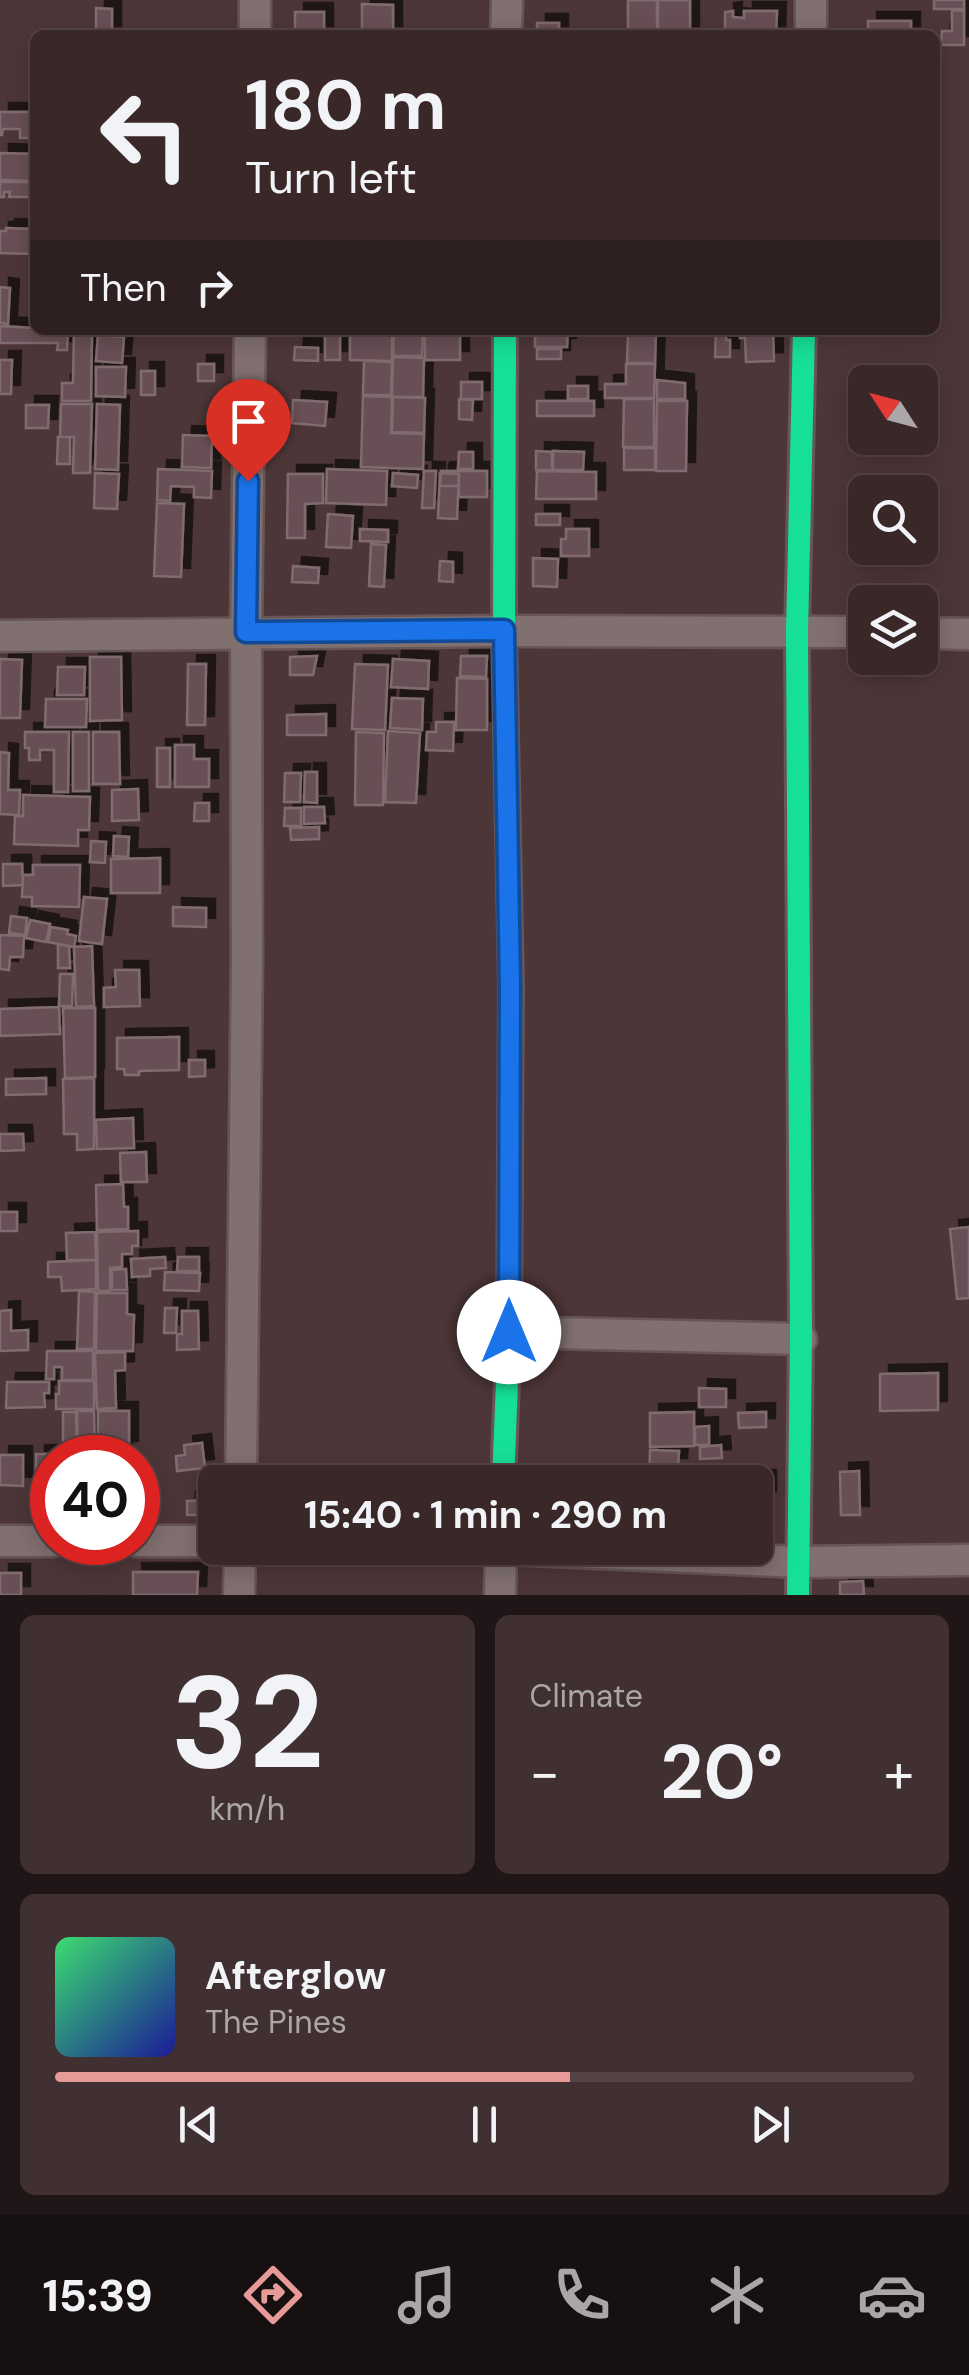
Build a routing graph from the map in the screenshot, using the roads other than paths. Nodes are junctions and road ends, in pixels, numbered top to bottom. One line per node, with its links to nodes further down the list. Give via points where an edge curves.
1 (255, 0): 4 (street)
2 (506, 0): 5 (street)
3 (811, 0): 6 (street)
4 (255, 30)
5 (506, 30)
6 (811, 30)
7 (250, 335): 12 (street)
8 (505, 335): 10 (street)
9 (804, 335): 11 (street)
10 (504, 630): 11 (street); 12 (street); 17 (street)
11 (797, 631): 13 (street); 18 (street)
12 (246, 632): 16 (street); 19 (street)
13 (848, 632)
14 (938, 633): 15 (street)
15 (969, 634)
16 (0, 636)
17 (509, 1332): 18 (street); 20 (street)
18 (800, 1338): 27 (street)
19 (241, 1465)
20 (504, 1465)
21 (0, 1541): 22 (street)
22 (30, 1541)
23 (160, 1541): 24 (street)
24 (198, 1541)
25 (969, 1560): 27 (street)
26 (773, 1561): 27 (street)
27 (799, 1562): 32 (street)
28 (240, 1565): 30 (street)
29 (500, 1565): 31 (street)
30 (240, 1595)
31 (500, 1595)
32 (798, 1595)

